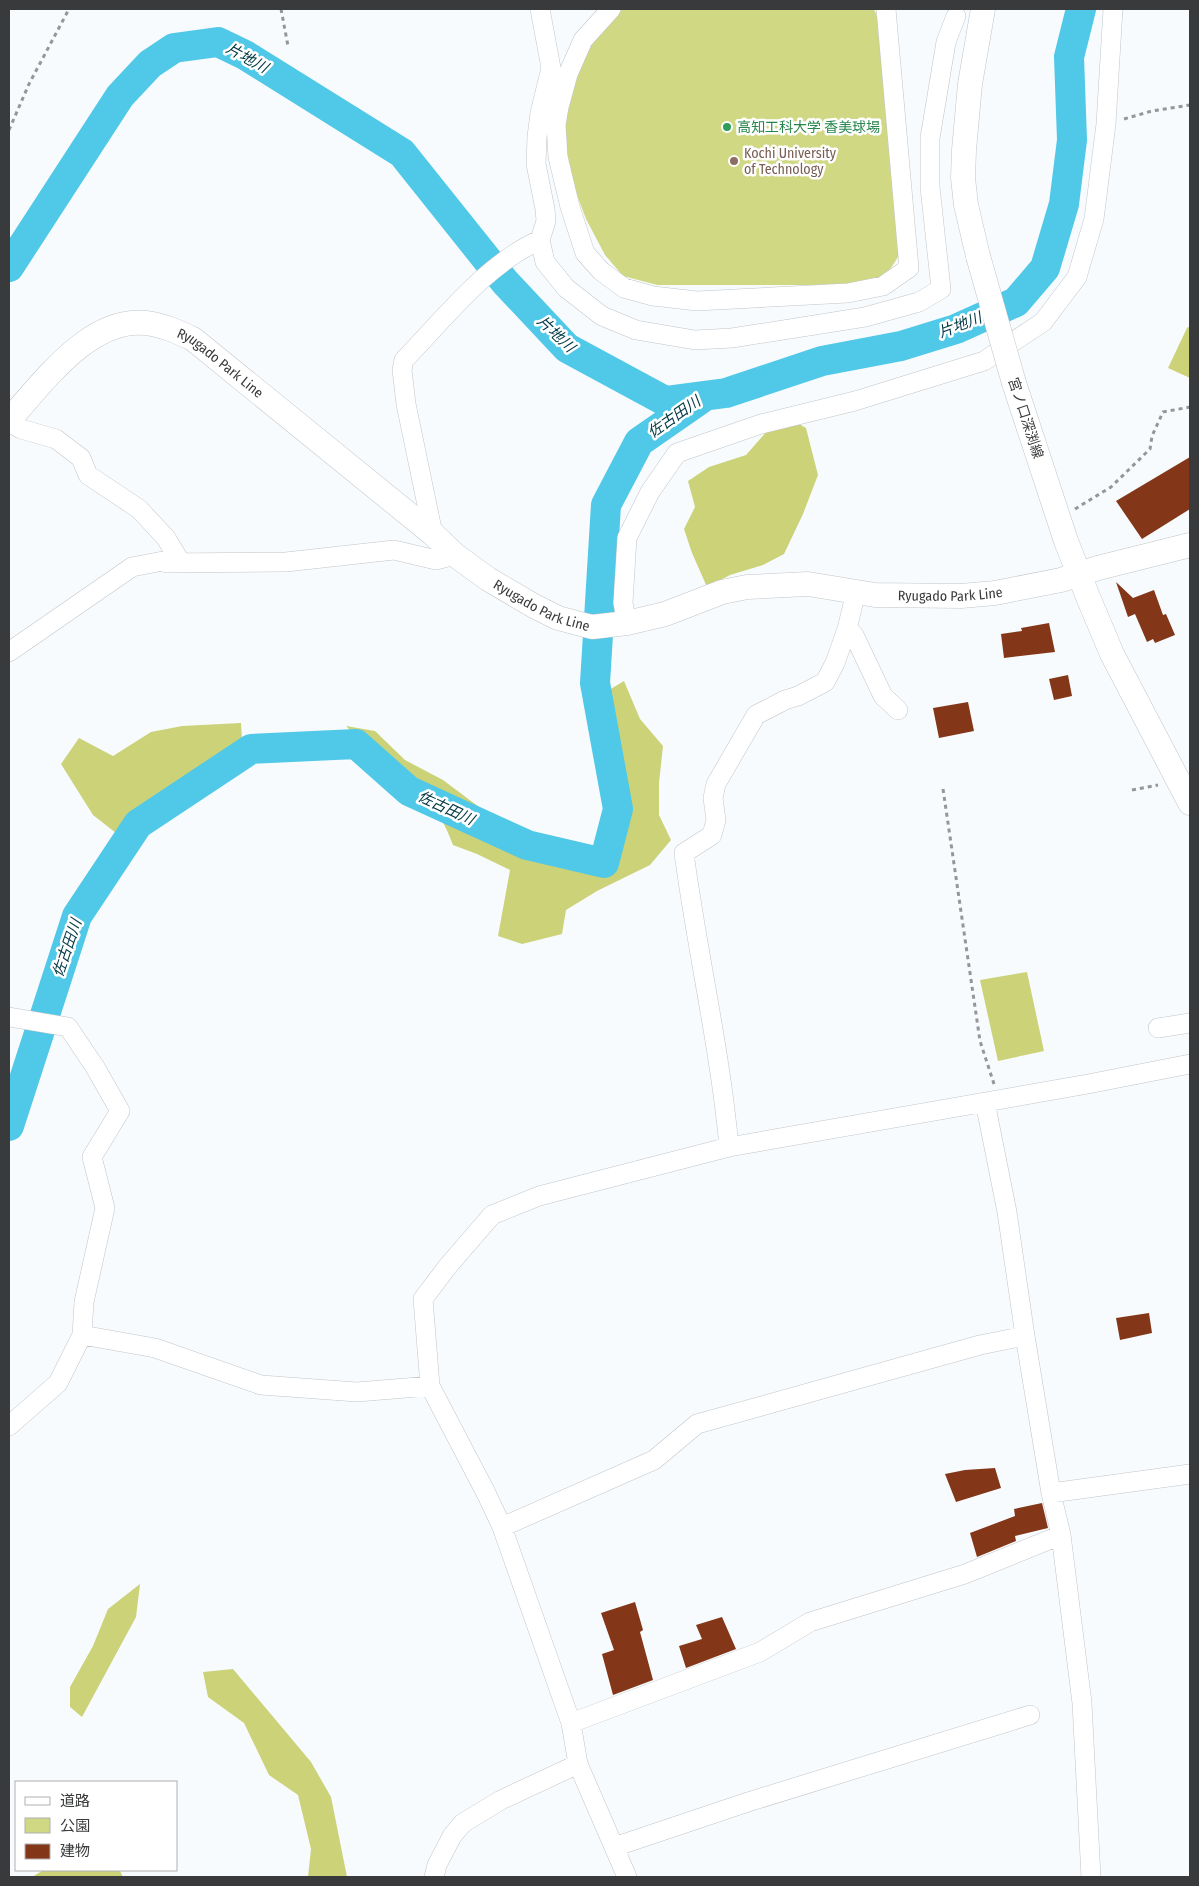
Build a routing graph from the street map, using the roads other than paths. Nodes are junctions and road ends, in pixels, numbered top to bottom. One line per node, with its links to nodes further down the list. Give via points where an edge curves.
1 (540, 9): 7 (street)
2 (611, 9): 7 (street, via 583,40 568,74)
3 (886, 9): 7 (street, via 909,268 882,286 848,293 697,301 653,296 624,288 600,271 585,253 558,157)
4 (1112, 9): 16 (street, via 1106,124 1094,219 1077,277 1043,322 984,361 855,401 761,424 677,453 650,492 627,538)
5 (957, 12): 6 (street); 8 (street, via 946,42 930,138 930,187 941,289 919,302 865,317 732,338 696,340 636,330 602,316 566,288 545,262)
6 (982, 15): 14 (main road, 宮ノ口深渕線, bridge, via 970,84 964,150 966,205 1014,383)
7 (554, 91): 8 (street, via 540,113 536,146 536,164 546,215)
8 (540, 240): 10 (street, via 520,248 475,287 404,360 406,404)
9 (9, 421): 10 (main road, Ryugado Park Line, via 67,356 102,331 144,323 166,327 193,339); 13 (street, via 21,429 56,439 80,458 88,475 139,509 166,538)
10 (433, 534): 12 (main road, Ryugado Park Line)
11 (1190, 545): 14 (main road, Ryugado Park Line)
12 (455, 555): 13 (street, via 436,560 394,550 286,562); 16 (main road, Ryugado Park Line, via 488,579 558,618 592,627)
13 (181, 563): 18 (street, via 163,561 132,567)
14 (1079, 575): 15 (main road, Ryugado Park Line, via 1010,590 961,596); 20 (main road, 宮ノ口深渕線, via 1112,654)
15 (856, 592): 16 (main road, Ryugado Park Line, via 808,584 747,587); 17 (street)
16 (620, 625)
17 (847, 629): 19 (street, via 854,635 883,696); 26 (street, via 835,663 824,682 756,715 716,784 713,798 716,820 712,835 684,853 724,1100)
18 (9, 652)
19 (898, 710)
20 (1190, 803)
21 (9, 1017): 27 (street, via 68,1027 120,1111 92,1157 105,1208 84,1302)
22 (1190, 1023): 23 (street)
23 (1158, 1028)
24 (1190, 1064): 25 (street)
25 (992, 1101): 26 (street); 28 (street)
26 (728, 1147): 29 (street, via 539,1196 492,1215 424,1299)
27 (82, 1335): 29 (street, via 155,1348 261,1385 357,1392); 30 (street, via 58,1383)
28 (1025, 1336): 32 (street); 33 (street, via 980,1345 697,1424 654,1460)
29 (430, 1386): 33 (street)
30 (9, 1426)
31 (1190, 1474): 32 (street)
32 (1051, 1493): 34 (street)
33 (502, 1527): 36 (street)
34 (1061, 1535): 36 (street, via 964,1574 810,1622 760,1652); 41 (street, via 1082,1703)
35 (1030, 1715): 38 (street)
36 (571, 1723): 37 (street)
37 (578, 1764): 38 (street); 39 (street, via 501,1800 464,1822 452,1836)
38 (614, 1847): 40 (street)
39 (434, 1877)
40 (627, 1877)
41 (1091, 1877)

